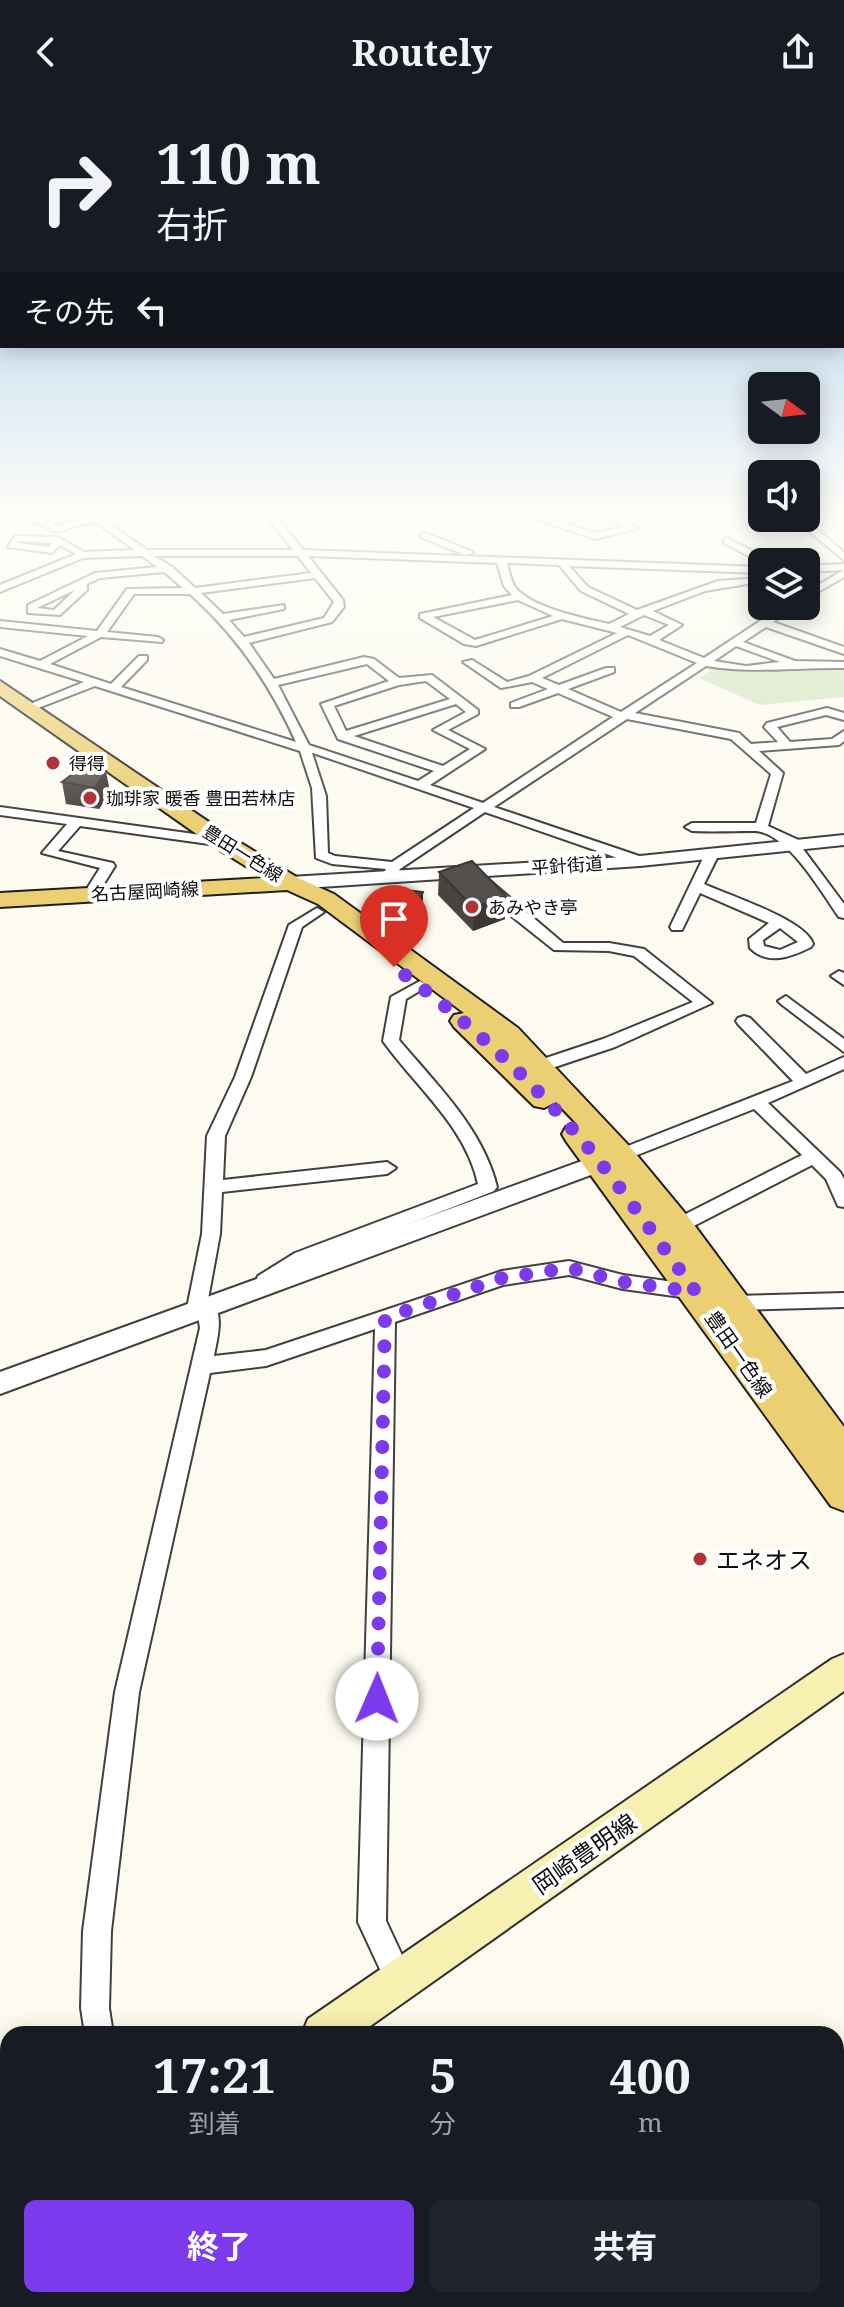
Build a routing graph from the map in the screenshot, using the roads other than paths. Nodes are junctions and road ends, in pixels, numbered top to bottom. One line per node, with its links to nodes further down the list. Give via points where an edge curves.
1 (111, 619): 14 (street)
2 (222, 619): 17 (street)
3 (326, 619): 17 (street)
4 (429, 619): 5 (street, via 476,643)
5 (553, 619)
6 (573, 619): 12 (street)
7 (627, 619): 12 (street)
8 (659, 619): 16 (street, via 677,625)
9 (770, 620): 10 (street)
10 (766, 623): 18 (street); 19 (street)
11 (0, 624): 14 (street)
12 (610, 628): 13 (street)
13 (626, 632): 16 (street); 28 (street)
14 (100, 634): 15 (street); 25 (street)
15 (158, 640)
16 (651, 640): 23 (street)
17 (242, 641): 30 (street)
18 (736, 643): 23 (street); 24 (street)
19 (844, 651)
20 (0, 652): 25 (street)
21 (143, 658): 33 (street)
22 (468, 662): 28 (street, via 505,686)
23 (707, 663): 24 (street, via 746,669); 38 (street)
24 (797, 664): 26 (street)
25 (41, 665): 29 (street)
26 (844, 665)
27 (610, 670): 34 (street)
28 (533, 678): 34 (street)
29 (95, 682): 33 (street); 37 (street)
30 (275, 682): 31 (street, via 364,660); 44 (street)
31 (397, 682): 35 (street, via 426,677); 41 (street, via 327,704)
32 (0, 687): 37 (main road, 豊田一色線)
33 (113, 688): 44 (street)
34 (559, 690): 36 (street); 38 (street)
35 (458, 700): 41 (street); 45 (street, via 474,712 439,730 479,749)
36 (515, 705)
37 (29, 708): 53 (main road, 豊田一色線)
38 (624, 716): 43 (street, via 735,736); 47 (street)
39 (844, 717): 42 (street, via 827,711 771,725)
40 (844, 735): 42 (street, via 835,742)
41 (342, 736): 45 (street)
42 (787, 745): 43 (street)
43 (749, 748): 50 (street, via 777,773)
44 (305, 749): 46 (street); 57 (street, via 318,787 321,855)
45 (443, 770): 46 (street)
46 (420, 785): 47 (street)
47 (486, 806): 56 (street); 57 (street)
48 (0, 811): 49 (street)
49 (76, 822): 53 (street); 61 (street, via 49,853 108,866)
50 (759, 826): 51 (street); 54 (street)
51 (692, 827)
52 (844, 840): 54 (street, 平針街道)
53 (223, 842): 59 (main road, 豊田一色線)
54 (797, 846): 55 (street, 平針街道); 64 (street)
55 (712, 854): 56 (street, 平針街道); 60 (street)
56 (640, 861): 58 (street, 平針街道)
57 (392, 871): 58 (street, 平針街道); 59 (street, 平針街道)
58 (477, 871): 72 (street, via 515,912 559,947 639,952 704,1003)
59 (290, 883): 61 (main road, 名古屋岡崎線); 63 (main road, 豊田一色線); 72 (main road, 豊田一色線, via 326,899 509,1034)
60 (697, 886): 65 (street); 66 (street)
61 (90, 895): 62 (main road, 名古屋岡崎線)
62 (0, 900)
63 (317, 912): 67 (main road, 豊田一色線); 78 (street, via 296,925 243,1077 216,1136)
64 (843, 913)
65 (779, 922)
66 (677, 927)
67 (420, 986): 76 (main road, 豊田一色線, via 480,1035); 81 (street, via 399,997 391,1041 455,1120 487,1171 488,1187 302,1258)
68 (786, 1001): 70 (street)
69 (744, 1021): 73 (street)
70 (844, 1047)
71 (844, 1062): 73 (street)
72 (540, 1066): 76 (main road, 豊田一色線)
73 (804, 1082): 74 (street)
74 (757, 1102): 75 (street); 76 (street)
75 (815, 1156): 79 (street, via 834,1176); 80 (street)
76 (610, 1159): 80 (main road, 豊田一色線); 81 (street); 82 (main road, 豊田一色線)
77 (387, 1168): 78 (street)
78 (214, 1187): 85 (street)
79 (844, 1201)
80 (678, 1226): 84 (main road, 豊田一色線)
81 (253, 1288): 85 (street)
82 (696, 1292): 86 (street, via 569,1268 502,1278); 90 (main road, 豊田一色線)
83 (844, 1300): 84 (street)
84 (733, 1303): 89 (main road, 豊田一色線)
85 (202, 1307): 87 (street, via 210,1328); 88 (street)
86 (385, 1318): 87 (street, via 266,1358); 92 (street, via 372,1922)
87 (200, 1366): 93 (street, via 127,1692 97,1931)
88 (0, 1383)
89 (844, 1454)
90 (844, 1495)
91 (844, 1671): 92 (main road, 岡崎豊明線)
92 (400, 1981): 94 (main road, 岡崎豊明線)
93 (98, 2026)
94 (335, 2026)

